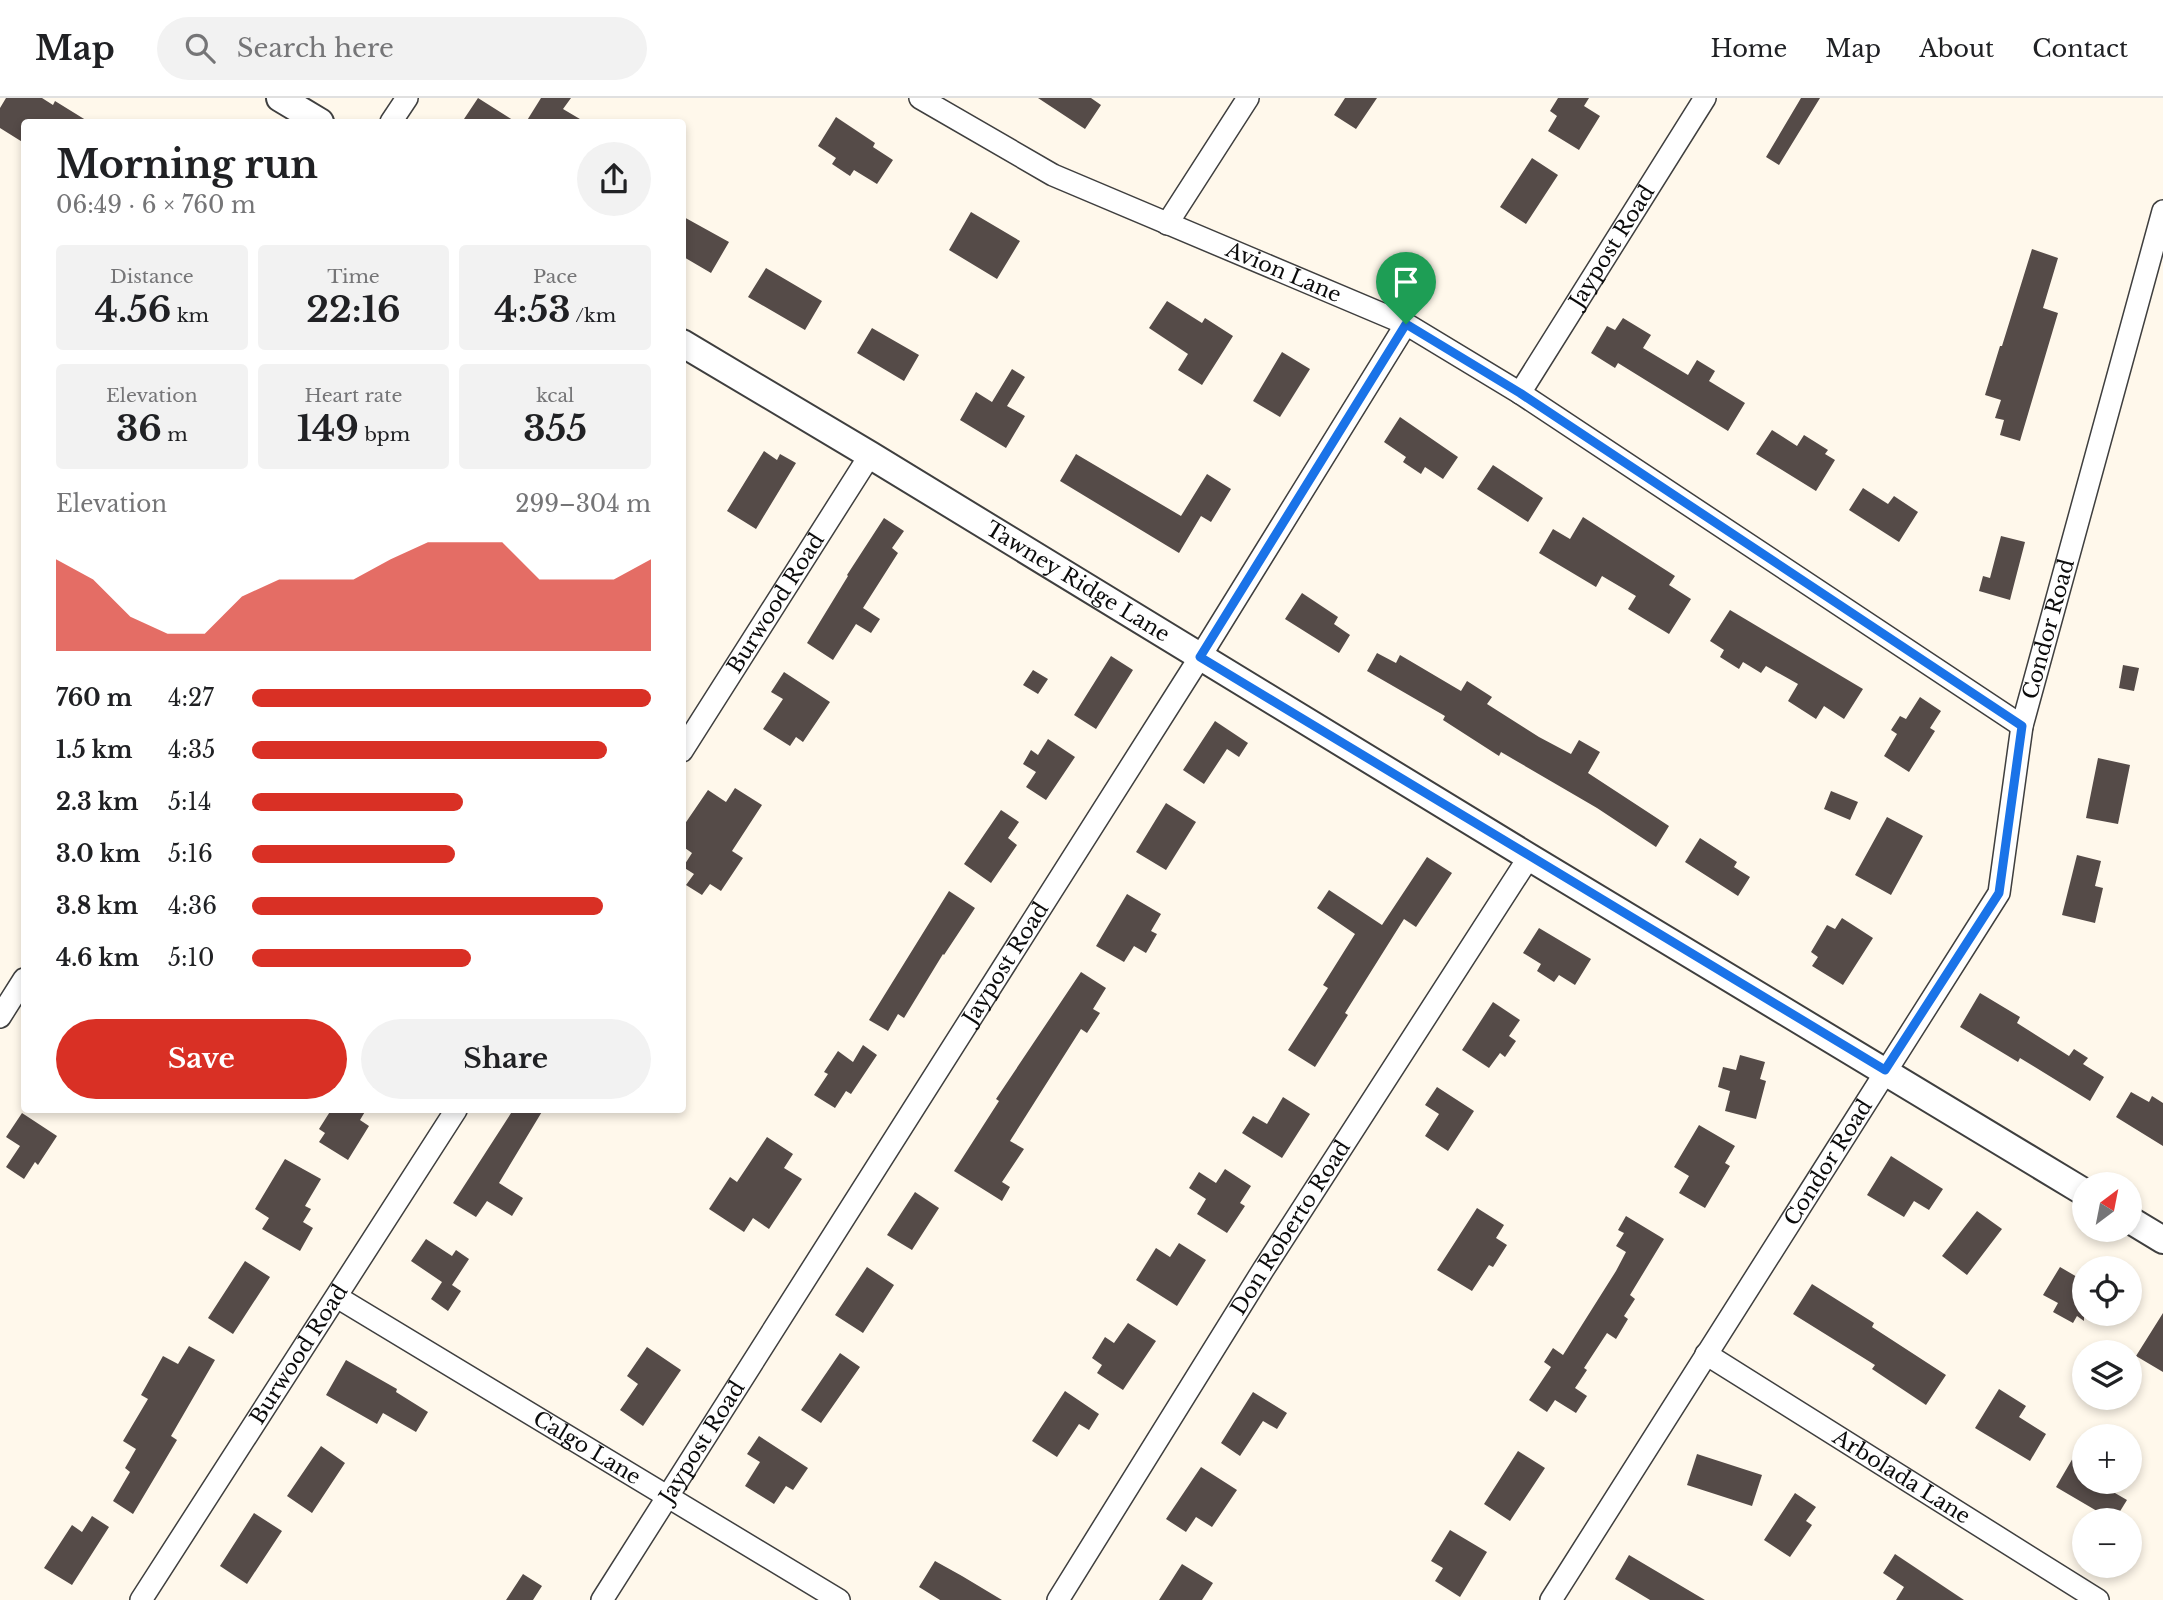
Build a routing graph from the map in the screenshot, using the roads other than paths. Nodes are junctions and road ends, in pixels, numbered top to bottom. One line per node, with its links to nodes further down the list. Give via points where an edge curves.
1 (280, 98): 6 (street)
2 (407, 98): 7 (street)
3 (920, 98): 9 (street, Avion Lane, via 1053,175)
4 (1248, 98): 9 (street)
5 (1705, 98): 12 (street, Jaypost Road)
6 (315, 119)
7 (393, 119)
8 (2163, 211): 15 (street, Condor Road)
9 (1167, 224): 10 (street, Avion Lane)
10 (1406, 324): 12 (street, Avion Lane); 14 (street, Jaypost Road)
11 (686, 345): 13 (street, Tawney Ridge Lane)
12 (1520, 393): 15 (street, Avion Lane)
13 (870, 455): 14 (street, Tawney Ridge Lane); 16 (street, Burwood Road)
14 (1200, 657): 17 (street, Tawney Ridge Lane); 27 (street, Jaypost Road)
15 (2022, 726): 20 (street, Condor Road, via 1999,893)
16 (686, 745)
17 (1529, 857): 20 (street, Tawney Ridge Lane); 31 (street, Don Roberto Road, via 1263,1270)
18 (21, 984): 19 (street)
19 (0, 1017)
20 (1885, 1070): 22 (street, Tawney Ridge Lane); 26 (street, Condor Road)
21 (454, 1113): 25 (street, Burwood Road)
22 (2072, 1185)
23 (2142, 1227): 24 (street)
24 (2163, 1240)
25 (337, 1297): 27 (street, Calgo Lane); 28 (street, Burwood Road)
26 (1706, 1354): 32 (street, Condor Road); 33 (street, Arbolada Lane)
27 (669, 1496): 29 (street, Jaypost Road); 30 (street, Calgo Lane)
28 (141, 1600)
29 (602, 1600)
30 (839, 1600)
31 (1058, 1600)
32 (1551, 1600)
33 (2098, 1600)

